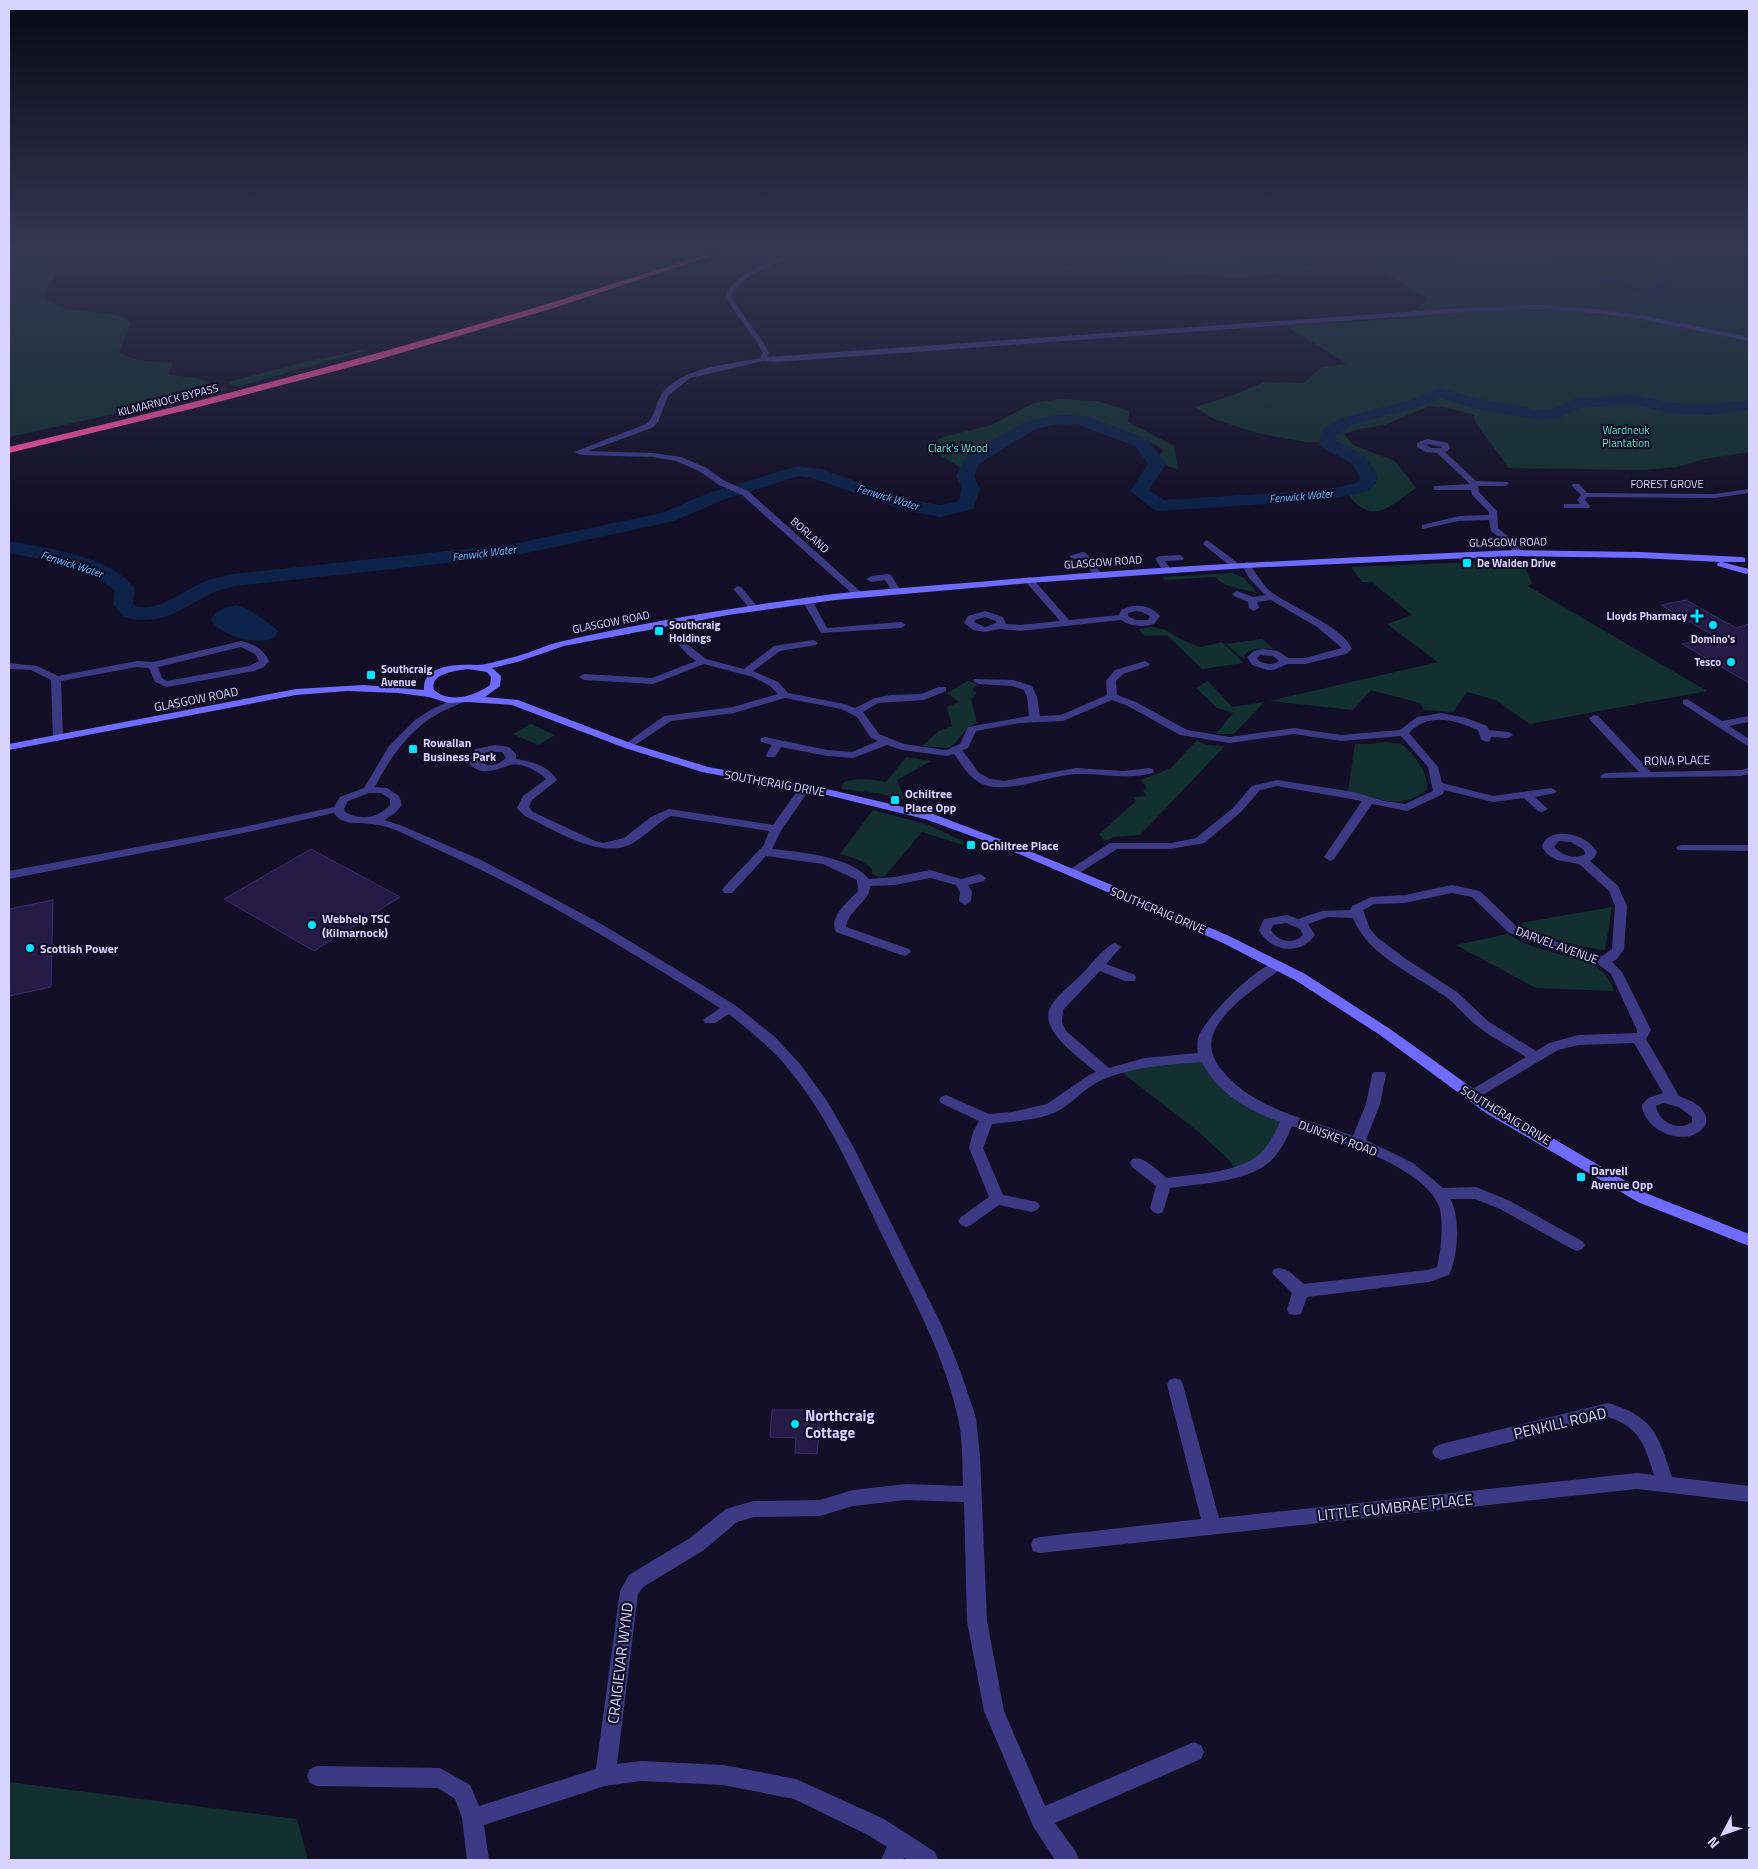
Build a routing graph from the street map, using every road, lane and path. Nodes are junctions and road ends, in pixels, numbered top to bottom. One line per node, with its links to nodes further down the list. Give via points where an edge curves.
1 (444, 334): 8 (highway, KILMARNOCK BYPASS, via 214,396)
2 (458, 334): 9 (highway, KILMARNOCK BYPASS, via 251,392)
3 (755, 334): 7 (street, via 766,353)
4 (1131, 334): 7 (street)
5 (1725, 334): 6 (street)
6 (1749, 339)
7 (763, 359): 39 (street, BORLAND, via 688,376 665,395 652,424 578,452 653,455 702,469 745,493)
8 (9, 444)
9 (9, 450)
10 (1439, 451): 12 (street)
11 (1504, 484): 12 (street)
12 (1474, 485): 14 (street); 20 (street, via 1475,493 1492,511)
13 (1576, 486): 17 (street)
14 (1437, 488)
15 (1704, 488): 18 (street)
16 (1749, 491): 18 (street, FOREST GROVE)
17 (1585, 495): 18 (street, FOREST GROVE); 19 (street, via 1581,500 1586,506)
18 (1715, 496)
19 (1567, 506)
20 (1493, 518): 21 (street, via 1466,517); 25 (street, via 1494,529)
21 (1440, 522): 22 (street); 23 (street)
22 (1424, 527)
23 (1452, 527)
24 (1207, 543): 30 (street)
25 (1519, 553): 29 (main road, GLASGOW ROAD); 30 (main road, GLASGOW ROAD)
26 (1073, 556): 33 (street, via 1083,555)
27 (1180, 558): 31 (street, via 1159,559)
28 (1746, 558): 29 (main road, GLASGOW ROAD); 32 (main road, via 1741,563)
29 (1701, 559): 32 (main road, GLASGOW ROAD)
30 (1241, 565): 31 (main road, GLASGOW ROAD); 40 (street)
31 (1167, 570): 33 (main road, GLASGOW ROAD)
32 (1748, 572)
33 (1098, 575): 35 (main road, GLASGOW ROAD)
34 (871, 579): 37 (street, via 888,577)
35 (1029, 580): 37 (main road, GLASGOW ROAD); 44 (street)
36 (738, 590): 42 (street)
37 (896, 591): 39 (main road, GLASGOW ROAD)
38 (1238, 594): 40 (street, via 1253,604)
39 (859, 595): 41 (main road, GLASGOW ROAD)
40 (1271, 597): 52 (street, via 1317,623 1347,649 1305,661)
41 (807, 600): 42 (main road, GLASGOW ROAD); 45 (street, via 824,631)
42 (754, 608): 49 (main road, GLASGOW ROAD, via 562,644)
43 (1123, 617): 44 (street)
44 (1066, 622): 46 (street, via 1020,628)
45 (901, 625)
46 (999, 626)
47 (813, 643): 58 (street, via 777,648)
48 (683, 644): 50 (street)
49 (514, 660): 56 (main road, GLASGOW ROAD); 63 (main road, GLASGOW ROAD)
50 (703, 661): 58 (street); 59 (street, via 653,682)
51 (1118, 661): 57 (street)
52 (1284, 661)
53 (1145, 664): 57 (street)
54 (153, 665): 54 (street, via 241,644 249,645 264,661 251,668 167,684 158,680); 60 (street, via 137,664)
55 (9, 666): 60 (street, via 27,665)
56 (481, 667): 61 (main road, GLASGOW ROAD, via 454,668); 63 (main road, SOUTHCRAIG DRIVE, via 490,670)
57 (1130, 669): 68 (street, via 1119,672 1111,681)
58 (746, 672): 67 (street, via 774,684)
59 (584, 677)
60 (56, 678): 80 (street)
61 (431, 678): 64 (main road, GLASGOW ROAD); 66 (main road, via 428,690)
62 (978, 680): 75 (street, via 1028,688)
63 (496, 681): 69 (main road, GLASGOW ROAD, via 482,695); 70 (main road, SOUTHCRAIG DRIVE)
64 (388, 688): 66 (main road, GLASGOW ROAD); 80 (main road, GLASGOW ROAD, via 329,688 296,692)
65 (942, 689): 72 (street, via 924,697 875,701)
66 (435, 695): 69 (main road, GLASGOW ROAD); 73 (street)
67 (785, 695): 72 (street); 85 (street, via 734,710 668,718)
68 (1112, 697): 75 (street, via 1063,718); 78 (street, via 1132,704 1184,733 1230,740 1294,731 1341,738)
69 (464, 699): 70 (main road, SOUTHCRAIG DRIVE); 73 (street)
70 (514, 702): 85 (main road, SOUTHCRAIG DRIVE)
71 (1687, 702): 77 (street)
72 (855, 712): 82 (street, via 861,715 875,736)
73 (429, 714): 96 (street, via 411,728 376,772)
74 (1594, 718): 92 (street)
75 (1035, 719): 87 (street, via 972,729 964,746)
76 (1749, 719): 77 (street)
77 (1721, 724): 84 (street)
78 (1403, 733): 79 (street, via 1416,720 1435,715 1462,718 1483,728 1486,736); 94 (street, via 1433,767)
79 (1508, 735)
80 (58, 738): 86 (main road, GLASGOW ROAD)
81 (765, 740): 83 (street)
82 (887, 741): 83 (street, via 853,755); 87 (street, via 902,747 948,753)
83 (778, 743): 88 (street)
84 (1749, 744)
85 (629, 746): 95 (main road, SOUTHCRAIG DRIVE, via 706,770)
86 (9, 747)
87 (956, 749): 90 (street, via 975,775 987,782 1004,784 1076,771 1124,774)
88 (771, 755)
89 (509, 762): 103 (street, via 530,764 548,772 552,780 527,798 523,808 529,814 597,845 628,841 669,812)
90 (1149, 771)
91 (1749, 771): 92 (street, RONA PLACE)
92 (1648, 775): 93 (street, RONA PLACE)
93 (1605, 776)
94 (1438, 785): 98 (street, via 1493,799); 99 (street, via 1439,792 1407,808)
95 (804, 789): 103 (street); 109 (main road, SOUTHCRAIG DRIVE, via 929,816)
96 (368, 790): 100 (street, via 344,798); 102 (street, via 389,792 396,801 388,813)
97 (1551, 791): 98 (street)
98 (1526, 794): 101 (street)
99 (1369, 800): 107 (street); 109 (street, via 1278,783 1256,788 1238,810 1200,841 1172,846 1114,846)
100 (338, 809): 102 (street, via 345,818); 110 (street)
101 (1542, 809)
102 (372, 820): 124 (street, via 396,827 517,884 646,955)
103 (776, 829): 106 (street)
104 (1682, 848): 105 (street)
105 (1749, 848)
106 (763, 852): 112 (street, via 825,859 848,868 863,879); 114 (street)
107 (1330, 857)
108 (1582, 860): 120 (street, via 1614,888 1621,906 1618,949)
109 (1073, 873): 122 (main road, SOUTHCRAIG DRIVE)
110 (9, 875)
111 (980, 878): 113 (street)
112 (863, 883): 113 (street, via 930,874); 119 (street, via 864,891 841,918 840,929)
113 (961, 883): 115 (street, via 966,892)
114 (728, 890)
115 (965, 901)
116 (1358, 915): 117 (street, via 1332,912 1318,914); 120 (street, DARVEL AVENUE, via 1356,909 1371,901 1406,899 1452,889 1476,894 1512,929); 127 (street, via 1364,930 1374,941 1452,995 1484,1025)
117 (1300, 923)
118 (1115, 947): 121 (street)
119 (905, 952)
120 (1603, 961): 126 (street, DARVEL AVENUE, via 1616,972 1644,1030)
121 (1097, 965): 123 (street); 129 (street, via 1056,1009 1055,1022 1060,1033)
122 (1277, 965): 128 (street, via 1218,1014 1205,1038); 131 (main road, SOUTHCRAIG DRIVE, via 1385,1032)
123 (1130, 978)
124 (730, 1008): 125 (street); 152 (street, via 770,1040 795,1067 822,1104 846,1146 934,1326 952,1370 967,1418)
125 (710, 1020)
126 (1638, 1038): 127 (street, via 1579,1040 1554,1046); 132 (street)
127 (1535, 1056): 131 (street)
128 (1205, 1057): 129 (street, via 1144,1063); 135 (street, DUNSKEY ROAD, via 1216,1075 1239,1096)
129 (1106, 1073): 134 (street, via 1051,1108)
130 (1379, 1075): 136 (street, via 1373,1104)
131 (1471, 1096): 144 (main road, SOUTHCRAIG DRIVE, via 1643,1198)
132 (1673, 1099)
133 (946, 1100): 134 (street)
134 (987, 1119): 140 (street, via 976,1148)
135 (1288, 1119): 136 (street, DUNSKEY ROAD); 138 (street, via 1269,1154 1260,1162)
136 (1358, 1142): 139 (street, DUNSKEY ROAD, via 1410,1170)
137 (1137, 1163): 138 (street)
138 (1164, 1184): 142 (street)
139 (1440, 1194): 145 (street, via 1476,1193 1505,1205); 147 (street, via 1447,1206 1449,1242 1448,1262 1443,1272)
140 (997, 1199): 141 (street); 143 (street)
141 (1032, 1206)
142 (1158, 1208)
143 (966, 1221)
144 (1749, 1240)
145 (1577, 1245)
146 (1280, 1273): 147 (street)
147 (1301, 1291): 148 (street)
148 (1296, 1309)
149 (1175, 1385): 154 (street)
150 (1441, 1452): 151 (street, PENKILL ROAD, via 1608,1410 1624,1413 1647,1431)
151 (1666, 1484): 153 (street, LITTLE CUMBRAE PLACE); 154 (street, LITTLE CUMBRAE PLACE, via 1637,1481)
152 (972, 1494): 158 (street, CRAIGIEVAR WYND, via 906,1492 853,1498 820,1508 754,1509 732,1515 696,1544 636,1581 629,1591); 160 (street, via 977,1622 994,1711)
153 (1749, 1494)
154 (1212, 1527): 155 (street, LITTLE CUMBRAE PLACE)
155 (1040, 1545)
156 (1194, 1752): 160 (street)
157 (317, 1776): 159 (street, via 440,1778 463,1792)
158 (605, 1776): 159 (street); 161 (street, via 641,1771 722,1775 796,1789 876,1827)
159 (473, 1818): 162 (street)
160 (1040, 1820): 164 (street)
161 (896, 1852): 163 (street)
162 (478, 1860)
163 (927, 1860)
164 (1068, 1860)

